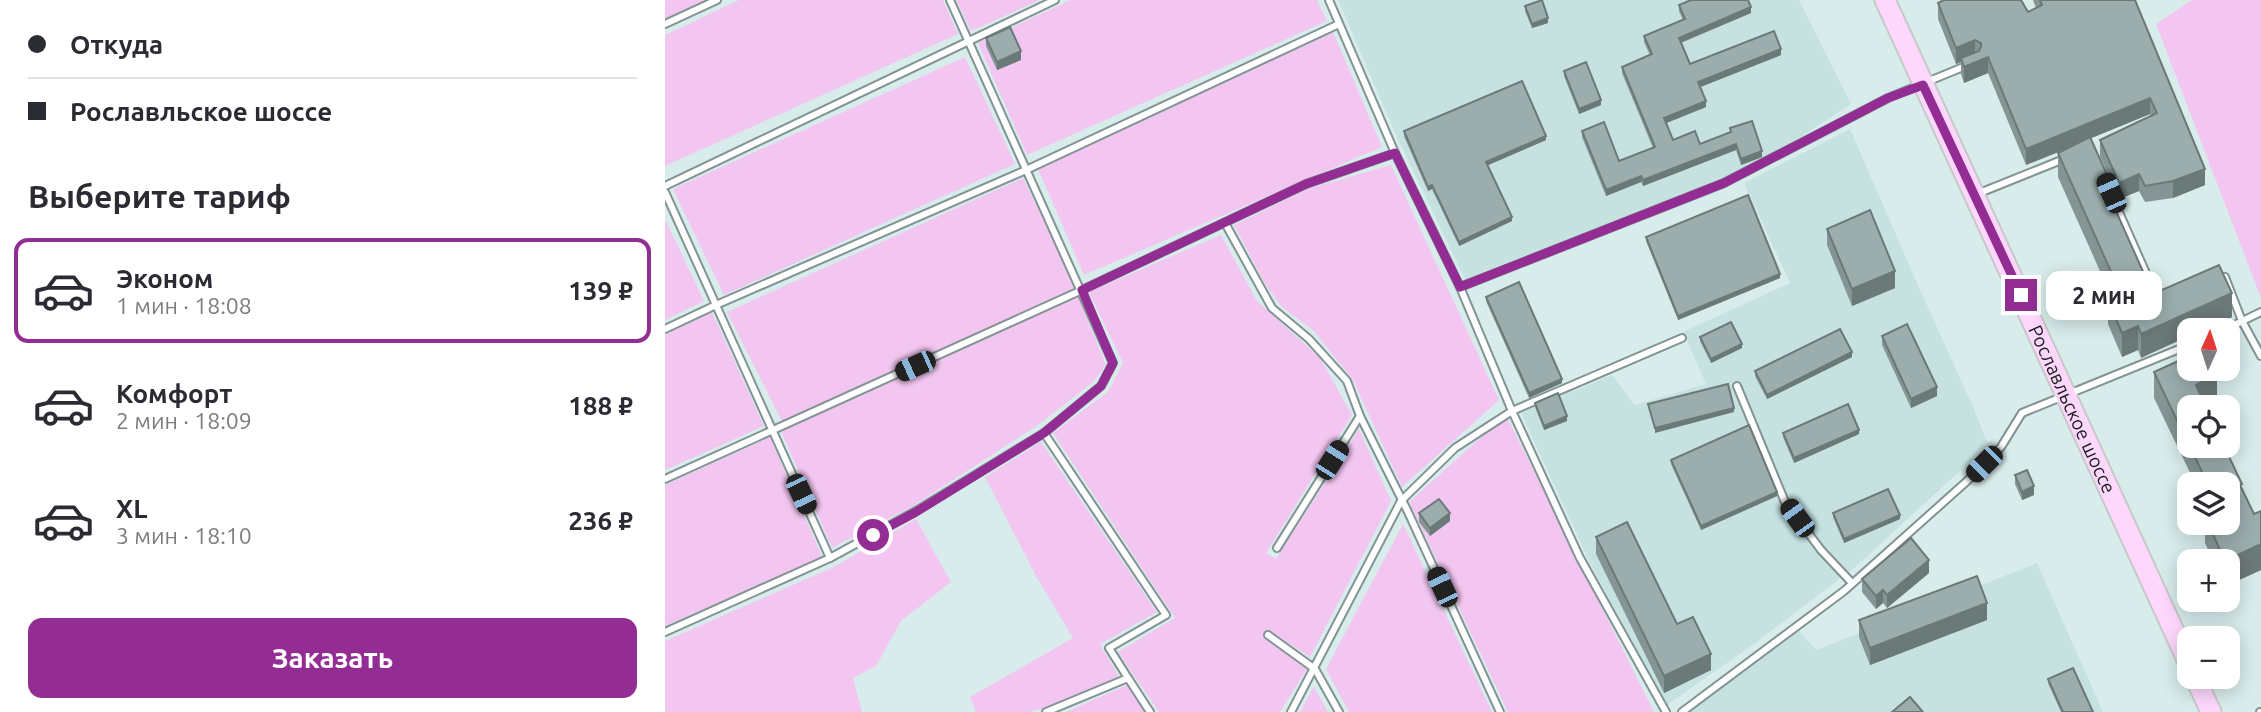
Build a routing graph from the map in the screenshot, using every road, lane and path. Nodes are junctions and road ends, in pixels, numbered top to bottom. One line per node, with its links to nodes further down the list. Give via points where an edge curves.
1 (717, 0): 6 (lane)
2 (950, 0): 8 (lane)
3 (1055, 0): 8 (lane)
4 (1329, 0): 7 (lane)
5 (1885, 0): 10 (main road, Рославльское шоссе)
6 (665, 24)
7 (1339, 24): 11 (lane); 13 (lane)
8 (968, 40): 13 (lane); 15 (lane)
9 (1976, 62): 10 (lane)
10 (1923, 85): 17 (main road, Рославльское шоссе); 20 (lane, via 1888,98 1724,183)
11 (1395, 153): 18 (lane, via 1306,184); 20 (lane)
12 (2067, 158): 17 (lane)
13 (1026, 170): 21 (lane); 23 (lane)
14 (2102, 173): 22 (lane)
15 (665, 186)
16 (665, 192): 23 (lane)
17 (1975, 195): 31 (main road, Рославльское шоссе)
18 (1225, 223): 21 (lane); 33 (lane, via 1272,308 1309,339 1347,381)
19 (2214, 281): 25 (lane, via 2225,277)
20 (1460, 287): 32 (lane)
21 (1082, 290): 34 (lane); 35 (lane, via 1113,363 1101,386)
22 (2159, 304)
23 (716, 305): 26 (lane); 34 (lane)
24 (2261, 312): 25 (lane)
25 (2242, 321): 29 (lane)
26 (665, 329)
27 (1682, 338): 32 (lane)
28 (2177, 350): 31 (lane)
29 (2261, 356)
30 (1737, 386): 40 (lane, via 1785,502)
31 (2067, 395): 40 (lane, via 2022,413 2001,447 1975,473); 43 (main road, Рославльское шоссе)
32 (1512, 411): 37 (lane, via 1455,448); 52 (lane, via 1580,558)
33 (1360, 416): 37 (lane); 38 (lane)
34 (772, 430): 36 (lane); 39 (lane)
35 (1044, 433): 39 (lane, via 916,512); 45 (lane, via 1166,615 1109,648)
36 (665, 479)
37 (1401, 501): 44 (lane); 51 (lane)
38 (1277, 548)
39 (830, 558): 41 (lane)
40 (1852, 583): 53 (lane)
41 (665, 632)
42 (1268, 635): 44 (lane)
43 (2177, 638)
44 (1315, 668): 49 (lane); 50 (lane)
45 (1128, 678): 47 (lane); 48 (lane)
46 (2201, 689): 54 (main road)
47 (1046, 712)
48 (1150, 712)
49 (1291, 712)
50 (1339, 712)
51 (1500, 712)
52 (1666, 712)
53 (1682, 712)
54 (2211, 712)

